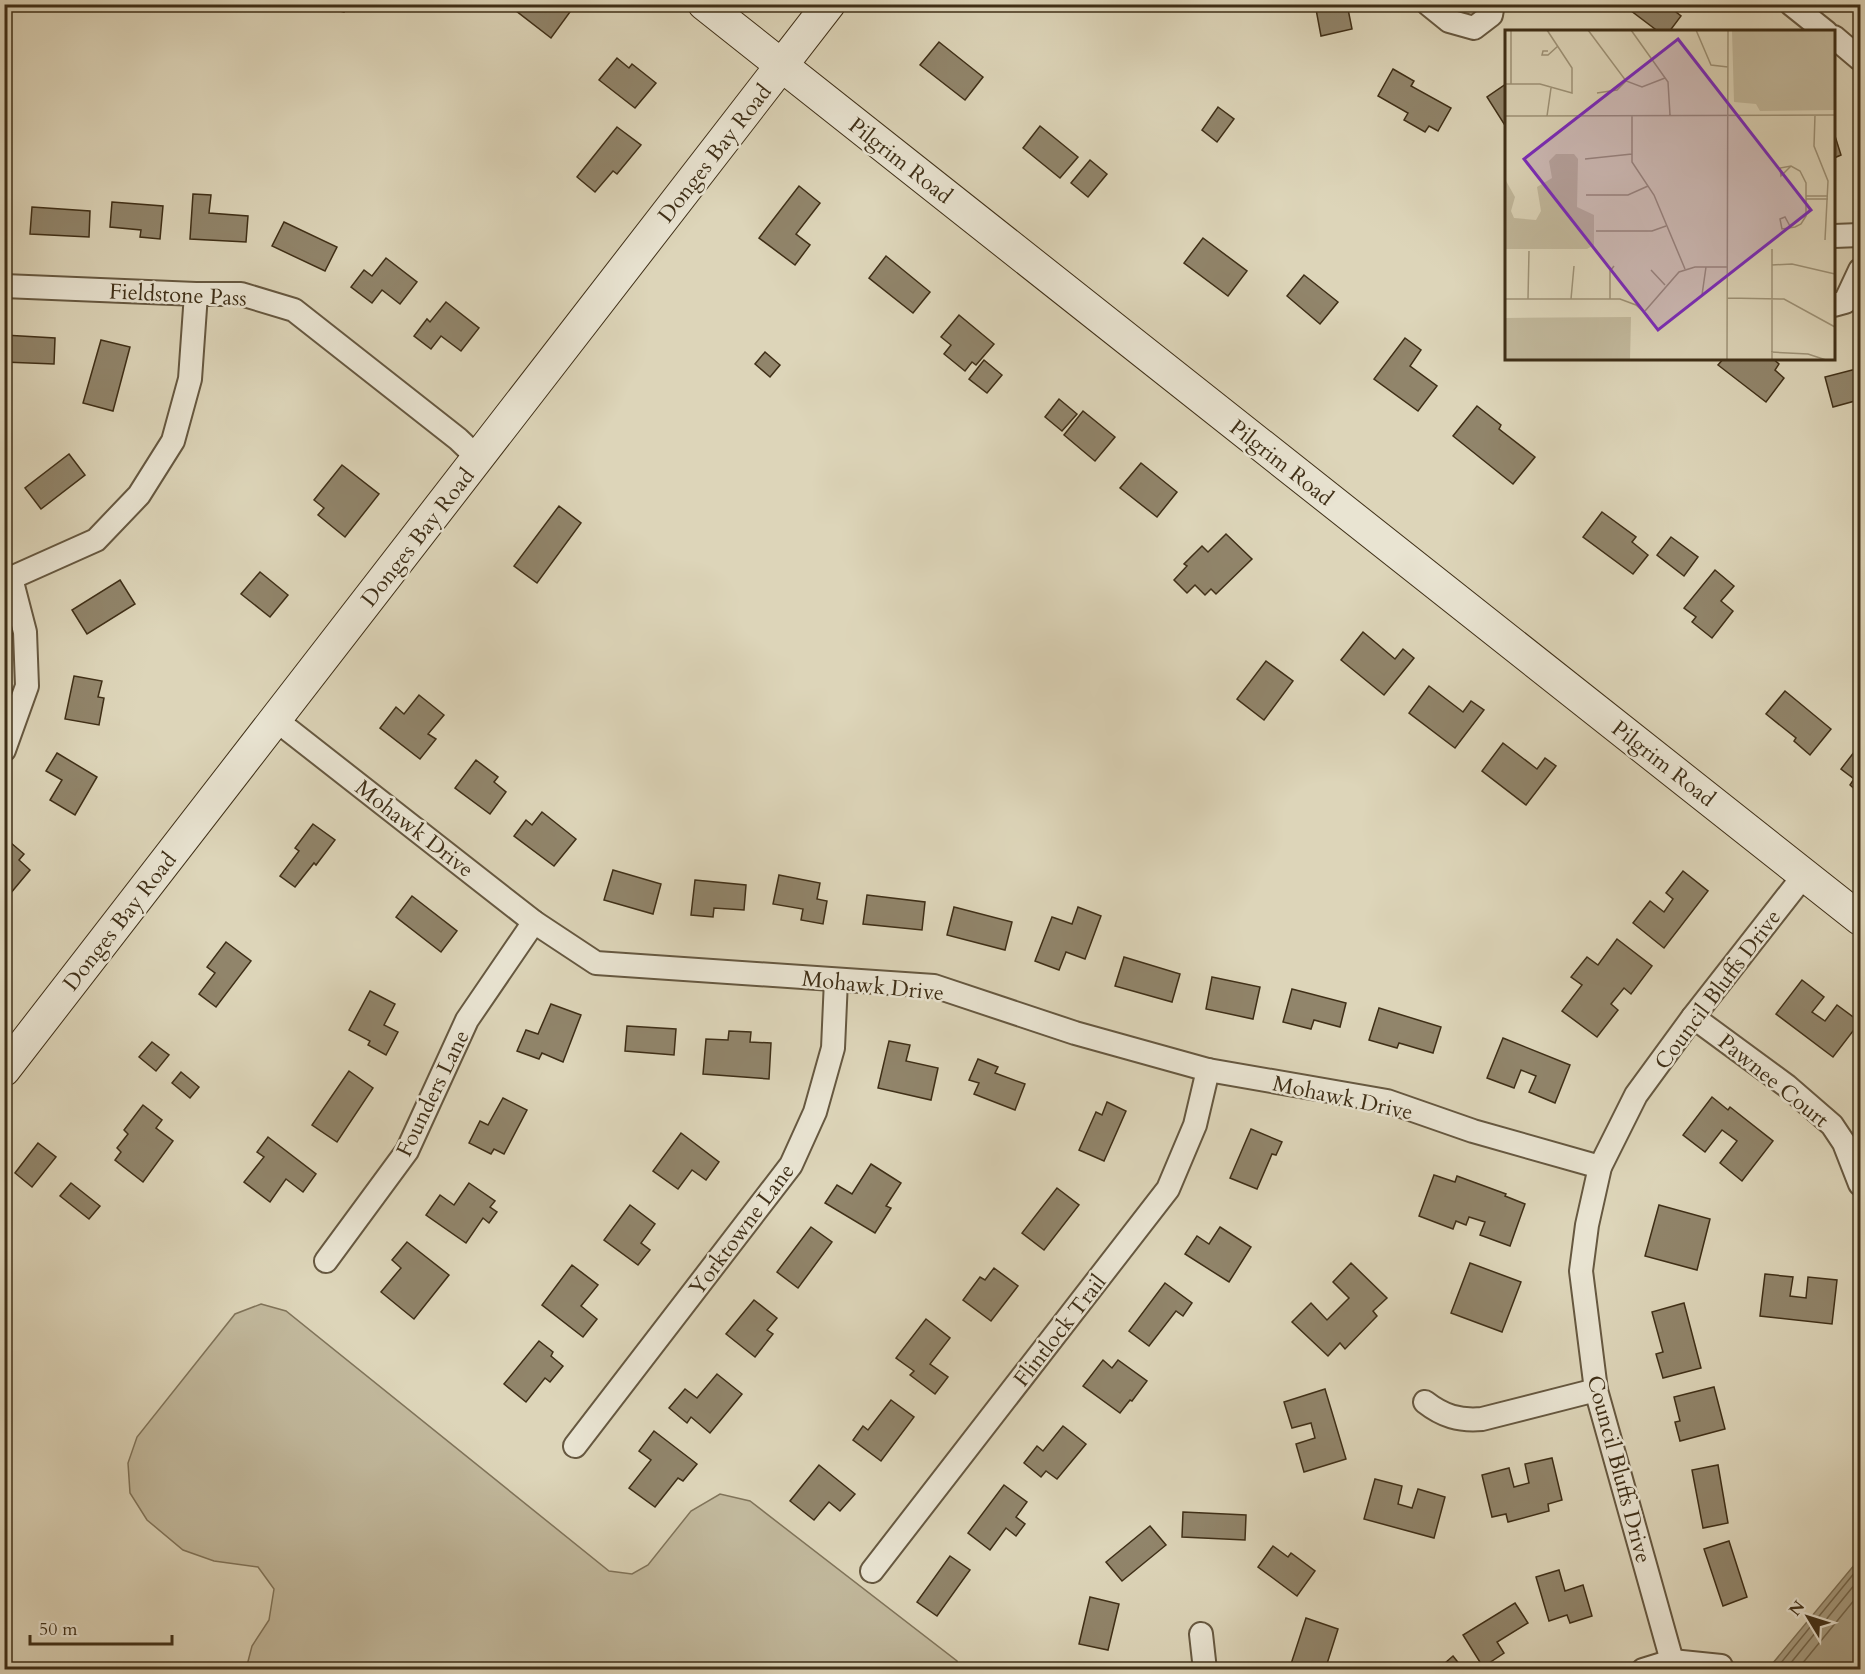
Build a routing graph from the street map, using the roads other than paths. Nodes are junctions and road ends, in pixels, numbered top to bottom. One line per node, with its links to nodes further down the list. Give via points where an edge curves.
1 (704, 4): 9 (street, Pilgrim Road)
2 (829, 4): 9 (street, Donges Bay Road)
3 (1428, 4): 4 (street, via 1449,21 1474,28 1491,15)
4 (1493, 4)
5 (1791, 4): 6 (street)
6 (1824, 30)
7 (1835, 39): 8 (street)
8 (1860, 58)
9 (782, 66): 16 (street, Donges Bay Road); 20 (street, Pilgrim Road)
10 (1860, 235): 11 (street)
11 (1835, 236)
12 (1860, 270): 15 (street, via 1845,302)
13 (4, 286): 14 (street, Fieldstone Pass)
14 (196, 294): 16 (street, Fieldstone Pass, via 241,294 294,310); 17 (street, via 190,379 173,441 139,495 96,540)
15 (1835, 304)
16 (478, 458): 18 (street, Donges Bay Road)
17 (8, 578): 19 (street, via 25,632 27,686)
18 (276, 720): 22 (street, Mohawk Drive); 25 (street, Donges Bay Road)
19 (4, 750)
20 (1805, 874): 21 (street, Pilgrim Road); 24 (street, Council Bluffs Drive)
21 (1860, 919)
22 (534, 922): 23 (street, Mohawk Drive, via 596,963); 29 (street, Founders Lane, via 467,1020 407,1151)
23 (836, 980): 26 (street, Mohawk Drive, via 934,986 1075,1033); 32 (street, Yorktowne Lane, via 833,1048 815,1112 791,1166)
24 (1693, 1017): 27 (street, Council Bluffs Drive, via 1636,1095); 28 (street, Pawnee Court, via 1787,1086 1832,1125 1844,1143)
25 (4, 1070)
26 (1208, 1070): 27 (street, Mohawk Drive, via 1387,1101 1473,1131); 33 (street, Flintlock Trail, via 1195,1125 1168,1189)
27 (1600, 1167): 30 (street, Council Bluffs Drive, via 1581,1271)
28 (1860, 1184)
29 (326, 1262)
30 (1596, 1390): 31 (street, via 1469,1420 1438,1412); 35 (street, Council Bluffs Drive)
31 (1425, 1402)
32 (574, 1446)
33 (872, 1570)
34 (1201, 1634): 37 (street)
35 (1672, 1661): 36 (street); 38 (street)
36 (1721, 1666)
37 (1205, 1670)
38 (1643, 1670)

